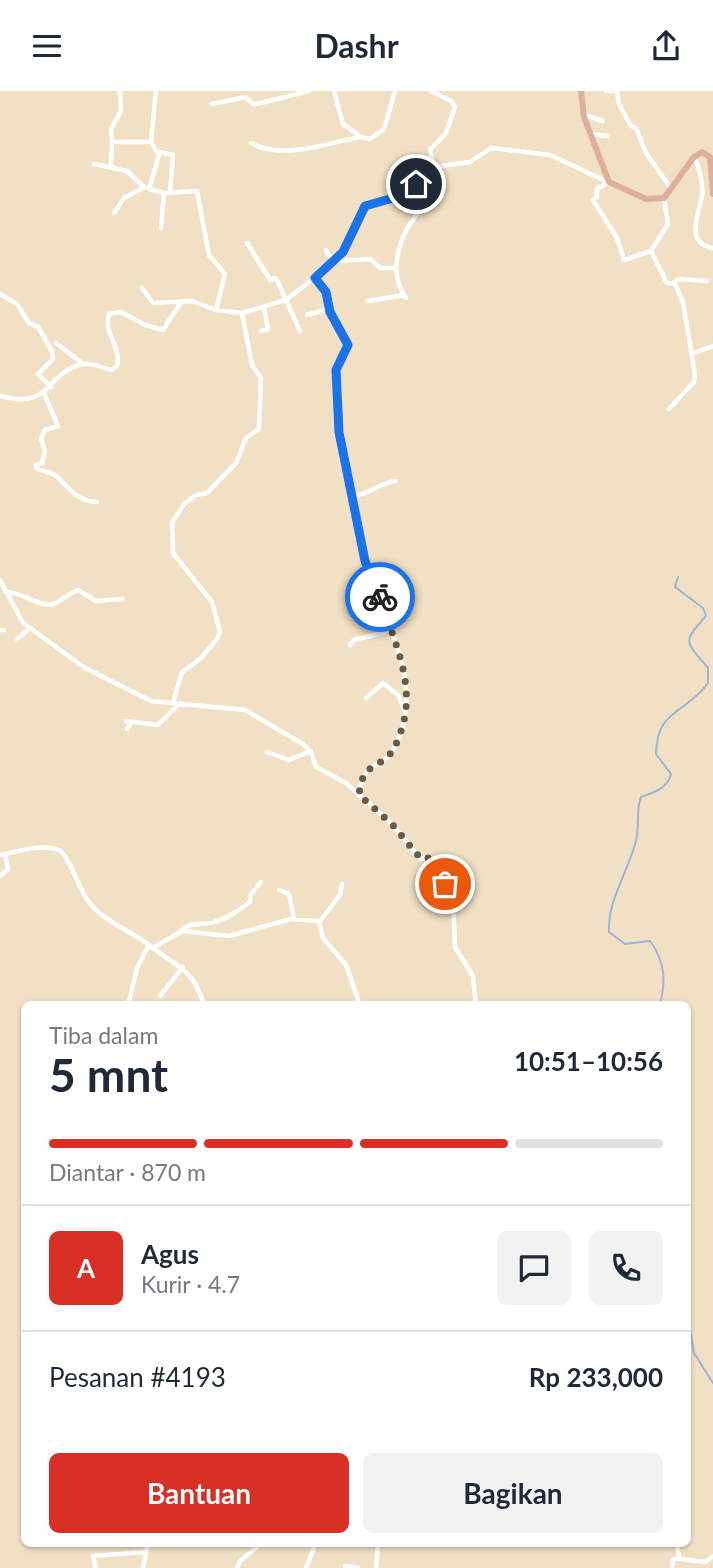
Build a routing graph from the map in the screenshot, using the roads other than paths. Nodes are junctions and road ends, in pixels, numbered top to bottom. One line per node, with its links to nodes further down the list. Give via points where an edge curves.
1 (120, 91): 16 (street, via 121,111 110,130)
2 (156, 91): 17 (street)
3 (309, 91): 10 (street, via 261,103 253,104 245,97)
4 (334, 91): 15 (street, via 343,124)
5 (395, 91): 15 (street, via 384,129 373,138)
6 (431, 91): 23 (street, via 455,107 446,133 430,150)
7 (581, 91): 11 (main road)
8 (606, 91): 9 (street)
9 (616, 91): 26 (street, via 646,153)
10 (212, 104)
11 (584, 114): 12 (street); 13 (main road)
12 (603, 121)
13 (590, 134): 14 (street); 24 (main road)
14 (608, 136)
15 (362, 137): 18 (street, via 299,150)
16 (112, 142): 17 (street); 22 (street)
17 (152, 142): 19 (street)
18 (251, 143)
19 (159, 152): 27 (street); 28 (street, via 173,155)
20 (694, 157): 26 (main road); 29 (main road, via 702,152 710,157); 34 (street, via 703,194 695,214 695,233 703,245)
21 (94, 164): 22 (street)
22 (111, 166): 27 (street, via 127,171)
23 (434, 167): 24 (street, via 467,163 496,148 555,157); 25 (street, via 429,181)
24 (609, 182): 30 (main road, via 646,199); 36 (street, via 597,189 593,201 617,238 624,260)
25 (420, 184): 37 (street, via 393,198 366,204); 38 (street, via 418,213 400,244)
26 (670, 187): 30 (main road)
27 (146, 188): 28 (street); 31 (street, via 124,198)
28 (167, 192): 32 (street); 49 (street, via 197,191 209,255 225,274)
29 (713, 194)
30 (664, 198): 36 (street, via 668,224)
31 (114, 213)
32 (161, 227)
33 (247, 243): 44 (street)
34 (713, 248)
35 (326, 250): 37 (street)
36 (651, 251): 41 (street, via 663,279)
37 (336, 260): 38 (street, via 370,258 380,268); 39 (street)
38 (395, 268): 45 (street, via 406,297)
39 (315, 278): 44 (street); 48 (street, via 326,292)
40 (707, 281): 41 (street, via 678,279)
41 (673, 283): 56 (street, via 682,297)
42 (142, 288): 46 (street, via 153,303)
43 (0, 294): 58 (street, via 17,304 45,337 53,359 38,375)
44 (286, 300): 47 (street); 53 (street)
45 (368, 301)
46 (181, 303): 49 (street, via 192,300); 57 (street, via 163,330 118,310 111,313 108,327 119,351 117,366)
47 (264, 308): 50 (street); 52 (street, via 268,329)
48 (328, 309): 51 (street); 63 (street, via 348,345 336,370 335,396)
49 (216, 310): 50 (street)
50 (242, 313): 73 (street, via 252,365 261,378 259,432 246,439 234,464 207,493 184,504 171,527 173,553 212,602 220,632 200,659 183,672)
51 (307, 315)
52 (261, 331)
53 (300, 331)
54 (56, 343): 57 (street)
55 (713, 346): 56 (street)
56 (691, 354): 61 (street, via 694,382)
57 (82, 364): 58 (street, via 72,367)
58 (51, 387): 59 (street)
59 (44, 393): 60 (street, via 23,399); 64 (street, via 58,426 46,430 41,439 45,452 36,468 55,475 83,501)
60 (0, 396)
61 (669, 409)
62 (396, 481): 63 (street, via 383,483 368,495)
63 (354, 496): 69 (street, via 368,573)
64 (97, 502)
65 (0, 580): 66 (street)
66 (5, 592): 67 (street, via 45,604 54,604 78,590 96,600); 68 (street)
67 (123, 599)
68 (30, 628): 70 (street); 73 (street, via 94,673 147,700)
69 (390, 631): 71 (street, via 354,640); 75 (street, via 407,678)
70 (16, 640)
71 (350, 646)
72 (366, 698): 75 (street, via 383,683 398,695)
73 (173, 703): 74 (street)
74 (180, 704): 76 (street, via 158,726 129,722); 77 (street, via 245,711)
75 (406, 712): 79 (street, via 396,743 369,767)
76 (127, 729)
77 (311, 751): 78 (street, via 289,759); 79 (street, via 316,767)
78 (267, 752)
79 (359, 795): 94 (street, via 392,824 421,859 428,858 442,878 454,908 455,947 475,981)
80 (3, 854): 81 (street, via 8,869); 88 (street, via 44,848 65,853 89,903 108,921)
81 (0, 876)
82 (261, 882): 87 (street, via 250,902 235,913)
83 (342, 884): 86 (street, via 340,894)
84 (279, 890): 85 (street, via 289,894)
85 (294, 919): 86 (street); 87 (street, via 229,936)
86 (319, 921): 93 (street, via 323,938 346,965)
87 (182, 931): 88 (street)
88 (151, 947): 89 (street); 91 (street, via 136,968)
89 (183, 967): 90 (street); 92 (street)
90 (160, 996)
91 (129, 1001)
92 (203, 1001)
93 (359, 1001)
94 (475, 1001)
95 (146, 1547): 100 (street)
96 (257, 1547): 106 (street)
97 (314, 1547): 107 (street)
98 (378, 1547): 109 (street)
99 (677, 1547): 102 (street)
100 (144, 1552): 104 (street, via 92,1556); 105 (street)
101 (713, 1556): 102 (street, via 701,1562)
102 (678, 1558): 110 (street)
103 (345, 1566): 108 (street)
104 (96, 1568)
105 (143, 1568)
106 (237, 1568)
107 (306, 1568)
108 (358, 1568)
109 (376, 1568)
110 (672, 1568)

